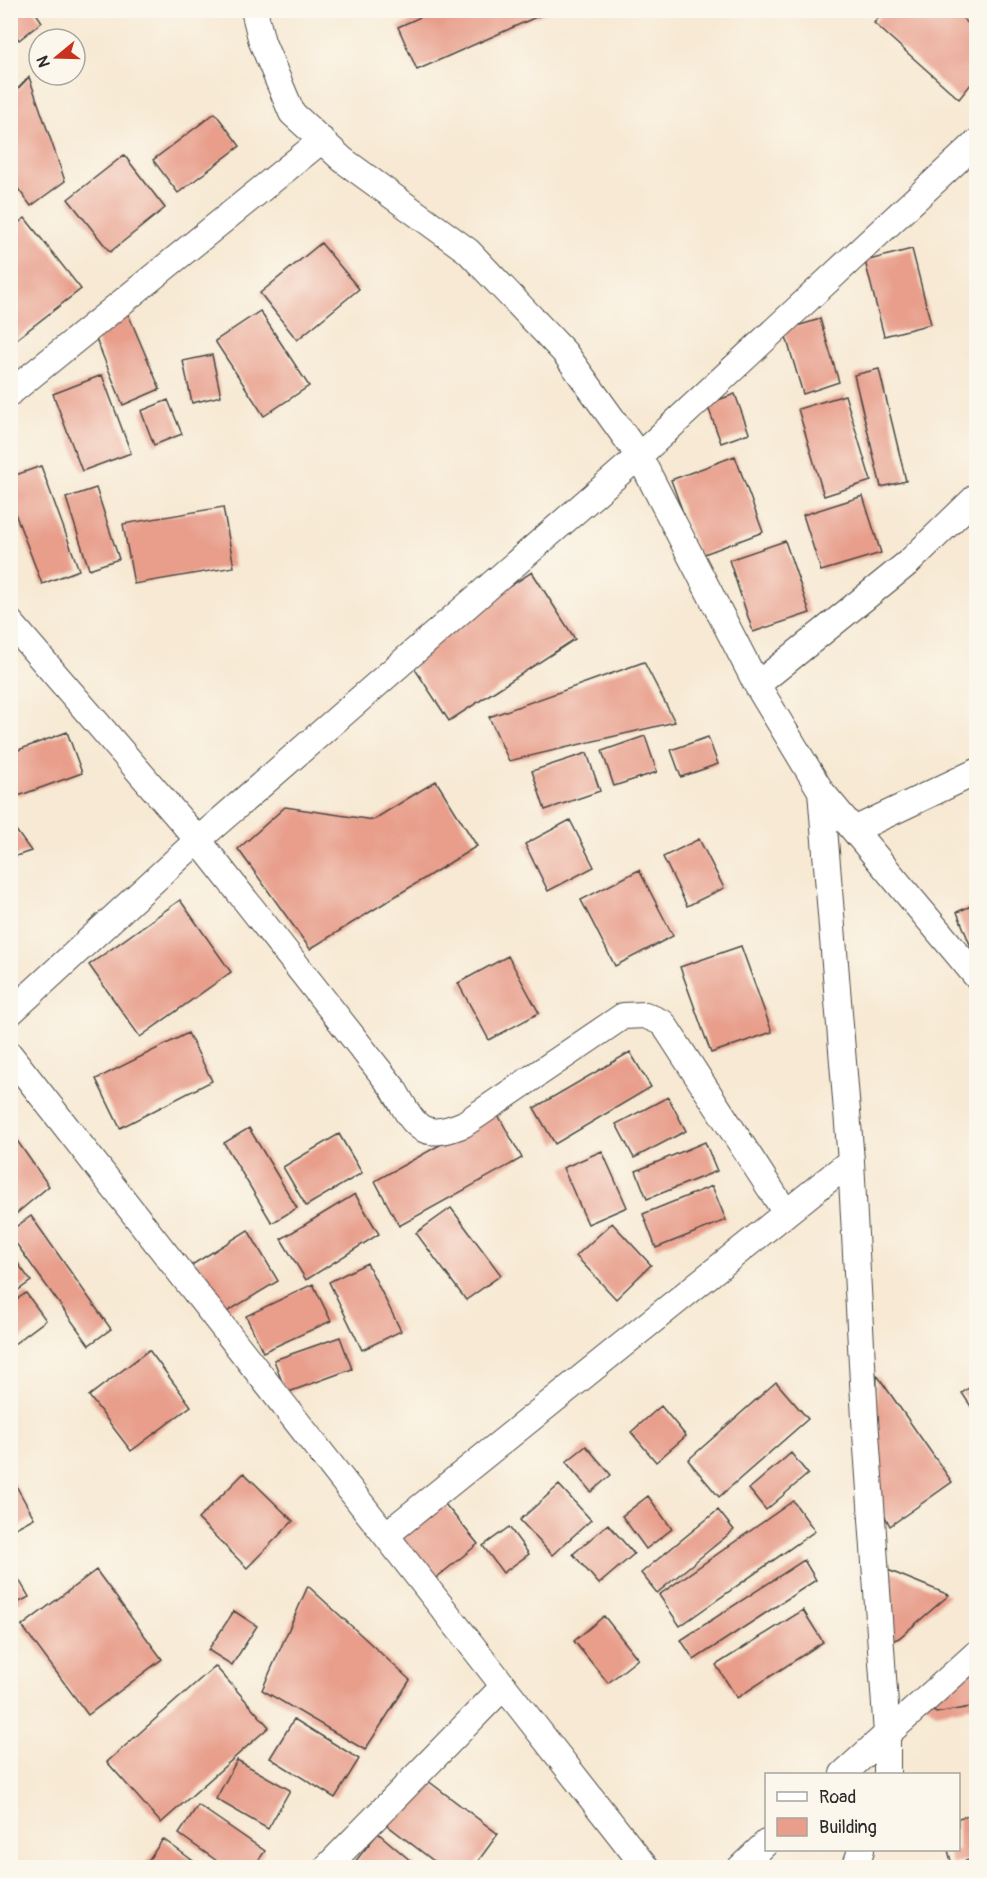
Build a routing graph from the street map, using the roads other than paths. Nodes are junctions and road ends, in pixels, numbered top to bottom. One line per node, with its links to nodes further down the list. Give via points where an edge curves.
1 (254, 10): 2 (street, via 262,42 292,113)
2 (322, 140): 4 (street); 5 (street, via 468,251 566,353)
3 (976, 143): 5 (street)
4 (10, 393)
5 (639, 456): 8 (street); 12 (street)
6 (976, 497): 8 (street, via 909,562)
7 (10, 622): 12 (street)
8 (757, 685): 10 (street)
9 (976, 772): 11 (street)
10 (821, 791): 11 (street); 16 (street)
11 (854, 830): 13 (street)
12 (198, 840): 14 (street); 17 (street, via 393,1088 413,1123 425,1132 443,1133 464,1125 623,1016 645,1015 663,1023)
13 (976, 976)
14 (10, 1013)
15 (10, 1055): 18 (street)
16 (851, 1161): 17 (street); 21 (street)
17 (786, 1213): 18 (street)
18 (386, 1535): 20 (street)
19 (976, 1654): 21 (street)
20 (504, 1686): 26 (street); 27 (street)
21 (887, 1734): 22 (street); 23 (street)
22 (844, 1773)
23 (887, 1773)
24 (765, 1844): 28 (street)
25 (861, 1851): 29 (street)
26 (326, 1868)
27 (646, 1868)
28 (740, 1868)
29 (855, 1868)

